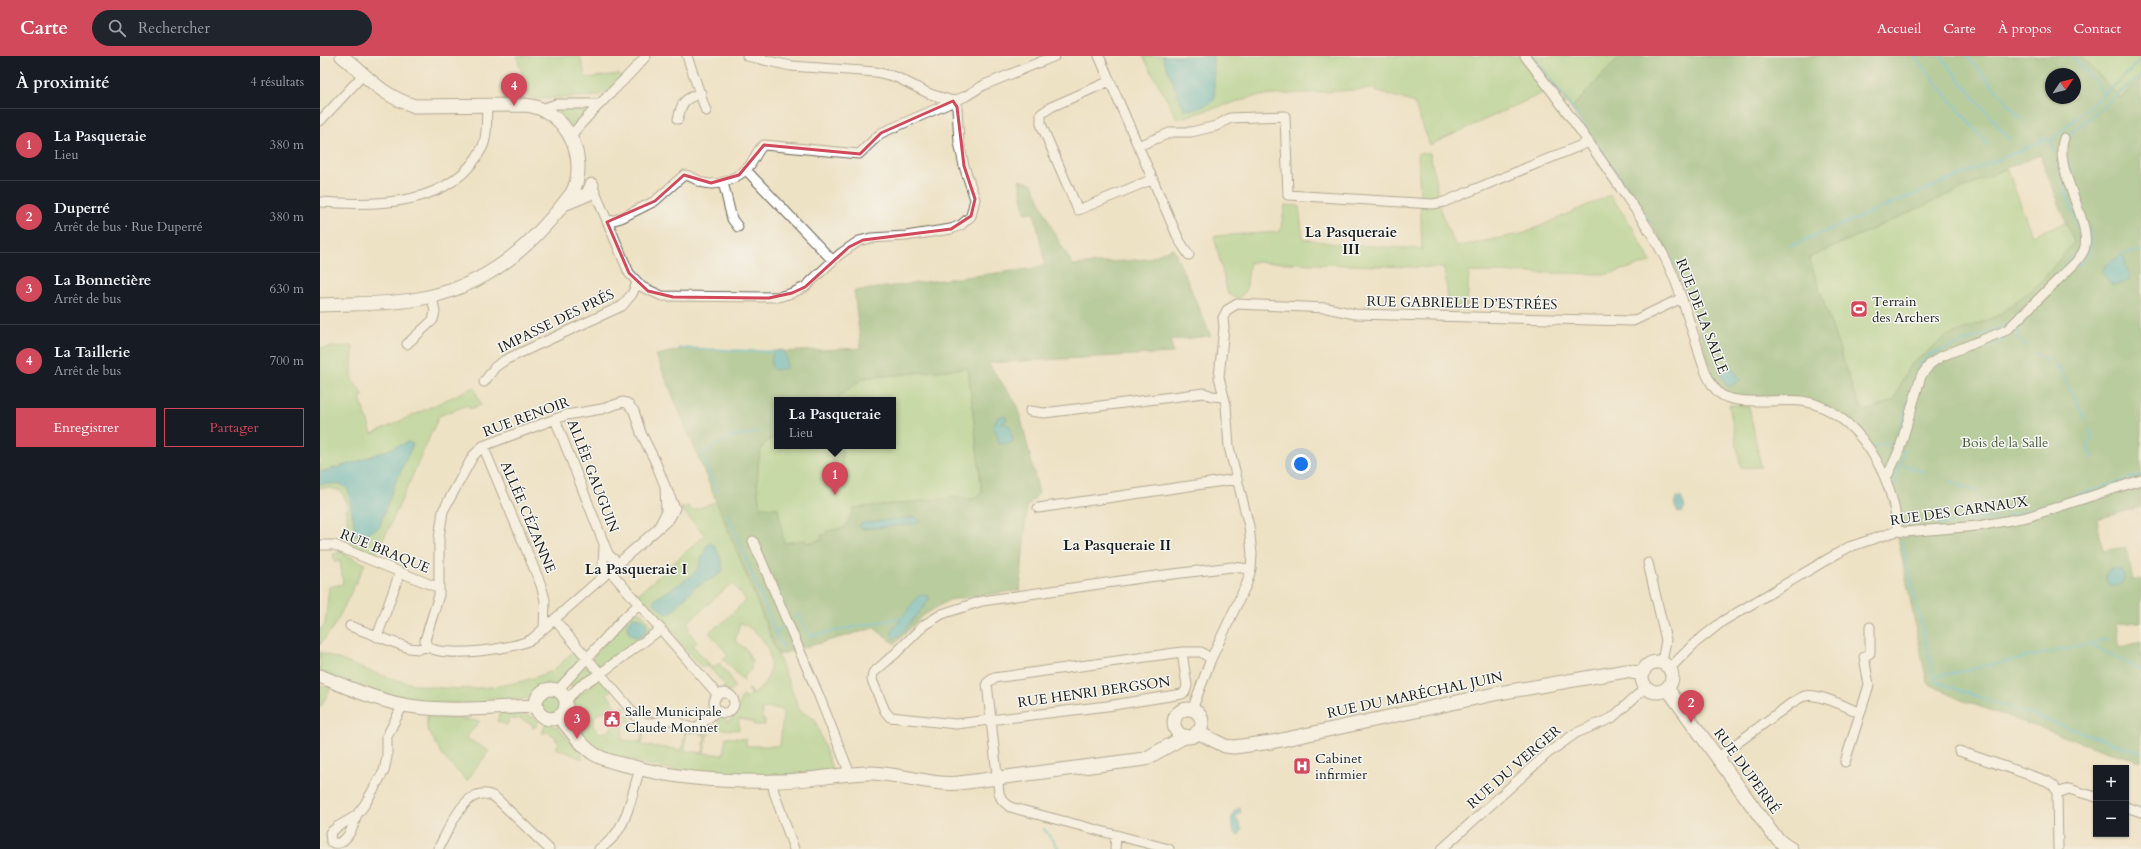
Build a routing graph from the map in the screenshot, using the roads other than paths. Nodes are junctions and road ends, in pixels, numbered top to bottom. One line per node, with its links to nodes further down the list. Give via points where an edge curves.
1 (342, 56): 8 (street)
2 (646, 56): 12 (street, via 630,76)
3 (687, 56): 10 (street)
4 (747, 56): 11 (street, via 791,66 876,72 896,77 930,94)
5 (1055, 56): 11 (street, via 984,85)
6 (1099, 56): 9 (street)
7 (1525, 56): 20 (street, RUE DE LA SALLE)
8 (363, 75): 13 (street, via 384,93 415,106); 17 (street)
9 (1110, 81): 21 (street); 24 (street, via 1041,114 1041,124 1078,210)
10 (701, 93): 15 (street); 16 (street, via 687,98 681,106)
11 (953, 101): 23 (street, via 881,133 859,154 764,145); 33 (street, via 957,107 959,142 964,166 975,199 973,212 968,220 951,229 863,240 849,247)
12 (598, 104): 14 (street, via 563,103); 18 (street)
13 (487, 106): 14 (street, via 525,105); 28 (street, via 482,147 465,170 444,186 403,201)
14 (542, 109): 18 (street, via 559,121)
15 (706, 111)
16 (678, 119)
17 (320, 121)
18 (570, 137): 22 (street)
19 (2064, 138): 47 (street, via 2062,154 2084,231 2084,250 2075,263 2007,330 1935,359 1924,370 1899,451)
20 (1589, 142): 21 (street, via 1444,202 1428,204 1288,195 1285,116 1230,118 1216,126 1191,132 1172,132); 36 (street, RUE DE LA SALLE, via 1663,254)
21 (1138, 146): 24 (street)
22 (579, 158): 26 (street); 27 (street, via 586,169)
23 (746, 170): 25 (street); 33 (street)
24 (1153, 179): 32 (street, via 1179,240)
25 (723, 182): 30 (street, via 704,182 684,174 655,201); 31 (street, via 732,219)
26 (576, 184): 27 (street, via 579,192); 29 (street)
27 (588, 190): 29 (street); 30 (street)
28 (320, 202)
29 (562, 205): 35 (street, via 535,238 505,263 475,281)
30 (607, 222): 34 (street, via 625,264)
31 (738, 227)
32 (1189, 255)
33 (833, 261): 34 (street, via 805,287 778,297 673,297 648,291)
34 (637, 283): 39 (street, IMPASSE DES PRÉS, via 622,306 505,360 495,367)
35 (432, 296): 37 (street, via 403,301); 38 (street, via 436,312 433,320)
36 (1682, 298): 40 (street, RUE GABRIELLE D’ESTRÉES, via 1633,321 1355,314 1327,308 1237,304 1227,310 1223,318 1218,366); 47 (street, RUE DE LA SALLE, via 1700,355 1719,393 1733,399 1801,401 1820,405 1840,416 1858,434)
37 (320, 305)
38 (407, 344)
39 (484, 382)
40 (1220, 384): 41 (street, via 1212,386); 42 (street)
41 (1204, 393): 42 (street); 43 (street, via 1044,413)
42 (1223, 397): 46 (street, via 1226,405 1229,447)
43 (1030, 411)
44 (555, 419): 45 (street, RUE RENOIR); 52 (street, ALLÉE GAUGUIN); 54 (street, RUE RENOIR, via 619,403 630,405 634,411 665,486 670,518)
45 (483, 446): 60 (street, RUE RENOIR, via 473,456 443,511 439,538); 61 (street, ALLÉE CÉZANNE)
46 (1237, 479): 49 (street); 56 (street, via 1248,526 1252,554)
47 (1886, 479): 50 (street, RUE DE LA SALLE)
48 (2141, 480): 50 (street, RUE DES CARNAUX, via 2051,511 2007,522)
49 (1038, 508)
50 (1897, 531): 73 (street, RUE DES CARNAUX, via 1849,547 1723,621)
51 (753, 541): 93 (street)
52 (604, 543): 54 (street, ALLÉE GAUGUIN, via 608,554); 59 (street, ALLÉE GAUGUIN)
53 (320, 545): 58 (street, RUE BRAQUE, via 334,545)
54 (618, 563): 57 (street)
55 (1648, 563): 73 (street, via 1666,640)
56 (1251, 569): 72 (street, via 1247,583); 87 (street, via 1232,567 1148,576 972,604 932,619 877,668 872,677 884,711 890,717 949,724)
57 (610, 571): 59 (street); 62 (street)
58 (400, 572): 60 (street, RUE BRAQUE); 68 (street)
59 (602, 578): 63 (street)
60 (440, 588): 69 (street, RUE RENOIR, via 425,640)
61 (545, 600): 63 (street, ALLÉE CÉZANNE); 66 (street, ALLÉE CÉZANNE)
62 (639, 604): 67 (street); 71 (street)
63 (557, 618): 66 (street); 71 (street, ALLÉE CÉZANNE)
64 (350, 626): 68 (street)
65 (1870, 627): 85 (street, via 1870,653 1864,657 1869,685)
66 (544, 629): 69 (street, via 527,642 494,650 435,650)
67 (661, 629): 74 (street); 79 (street)
68 (377, 637): 69 (street, via 414,649)
69 (427, 646)
70 (1182, 652): 72 (street, via 1201,652); 87 (street, via 988,680 986,686); 87 (street, RUE HENRI BERGSON, via 1187,686 1182,694)
71 (588, 658): 74 (street, ALLÉE CÉZANNE); 80 (street)
72 (1211, 659): 84 (street)
73 (1666, 665): 75 (street, via 1649,664); 78 (street, via 1673,680)
74 (601, 673): 80 (street); 83 (street, ALLÉE CÉZANNE, via 635,718 644,723 670,720 696,728)
75 (1642, 674): 77 (street); 88 (street, RUE DU MARÉCHAL JUIN, via 1626,671 1508,691 1302,737 1234,747)
76 (320, 676): 81 (street)
77 (1646, 687): 78 (street, via 1659,692); 108 (street, RUE DU VERGER, via 1612,718 1576,733 1548,753)
78 (1667, 688): 90 (street, RUE DUPERRÉ)
79 (718, 695): 83 (street, via 714,702); 83 (street, via 729,694 733,704 729,711)
80 (561, 696): 82 (street, via 549,690 541,693); 86 (street, via 564,710)
81 (403, 705): 82 (street, via 452,710); 100 (street, via 387,736 387,761 384,771)
82 (537, 706): 86 (street, via 545,717)
83 (718, 710)
84 (1192, 710): 88 (street, via 1199,715 1201,727); 88 (street, via 1184,709 1174,720)
85 (1860, 713): 90 (street, via 1813,695 1804,696); 91 (street)
86 (559, 716): 92 (street, via 578,739 595,754)
87 (990, 720): 94 (street)
88 (1186, 733): 94 (street, via 1152,756)
89 (1959, 751): 96 (street, via 2047,781 2054,786)
90 (1718, 758): 109 (street, RUE DUPERRÉ, via 1772,833)
91 (1845, 762)
92 (640, 769): 95 (street, via 695,778); 104 (street, via 625,821 615,836)
93 (850, 774): 94 (street, via 884,773 953,784); 95 (street)
94 (998, 778): 101 (street, via 1000,797 1010,807)
95 (772, 781): 105 (street)
96 (2057, 793): 97 (street, via 2069,789); 110 (street)
97 (2093, 796)
98 (2129, 808): 99 (street)
99 (2141, 812)
100 (356, 816)
101 (1116, 835): 106 (street); 107 (street)
102 (438, 849): 103 (street, via 467,800 481,794 489,794)
103 (549, 849)
104 (599, 849)
105 (794, 849)
106 (1115, 849)
107 (1169, 849)
108 (1442, 849)
109 (1791, 849)
110 (2058, 849)

